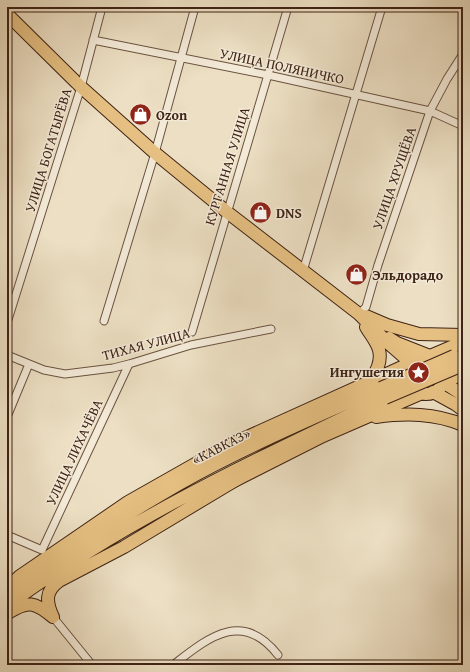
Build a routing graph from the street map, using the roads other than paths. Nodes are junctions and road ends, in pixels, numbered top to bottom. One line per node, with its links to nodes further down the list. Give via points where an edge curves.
1 (10, 7): 6 (street)
2 (102, 7): 7 (street, УЛИЦА БОГАТЫРЁВА)
3 (195, 7): 9 (street)
4 (288, 7): 10 (street, КУРГАННАЯ УЛИЦА)
5 (382, 7): 12 (street)
6 (7, 14): 11 (main road)
7 (93, 40): 9 (street, УЛИЦА ПОЛЯНИЧКО); 11 (street, УЛИЦА БОГАТЫРЁВА)
8 (463, 54): 13 (street, УЛИЦА ХРУЩЁВА)
9 (181, 58): 10 (street, УЛИЦА ПОЛЯНИЧКО); 15 (street)
10 (268, 75): 12 (street, УЛИЦА ПОЛЯНИЧКО); 16 (street, КУРГАННАЯ УЛИЦА)
11 (81, 87): 15 (main road); 21 (street, УЛИЦА БОГАТЫРЁВА)
12 (355, 95): 13 (street, УЛИЦА ПОЛЯНИЧКО); 17 (street)
13 (430, 111): 14 (street, УЛИЦА ПОЛЯНИЧКО); 18 (street, УЛИЦА ХРУЩЁВА, via 366,307)
14 (463, 126)
15 (155, 153): 16 (main road); 19 (street)
16 (227, 212): 17 (main road); 23 (street, КУРГАННАЯ УЛИЦА)
17 (303, 271): 18 (main road)
18 (359, 314): 20 (main road); 24 (main road, via 419,334); 33 (main road, via 379,349 377,369)
19 (104, 321)
20 (368, 322): 27 (main road, via 397,343); 31 (main road)
21 (7, 323)
22 (270, 329): 30 (street, ТИХАЯ УЛИЦА, via 191,344)
23 (192, 332)
24 (463, 335)
25 (463, 342): 27 (main road)
26 (7, 355): 29 (street, ТИХАЯ УЛИЦА)
27 (430, 356): 31 (main road, via 420,357); 32 (main road, via 442,364 445,371)
28 (460, 363): 32 (main road); 35 (main road, «КАВКАЗ», bridge)
29 (29, 364): 30 (street, ТИХАЯ УЛИЦА, via 66,374); 38 (street)
30 (129, 364): 42 (street, УЛИЦА ЛИХАЧЁВА, via 42,550)
31 (411, 364): 33 (main road); 34 (main road, via 408,381 415,390)
32 (443, 382): 34 (main road, via 439,388); 36 (main road)
33 (367, 384): 43 (main road, via 226,447 128,502 20,576)
34 (427, 392): 37 (main road); 39 (main road)
35 (383, 393): 44 (main road, «КАВКАЗ», via 134,524); 45 (main road, «КАВКАЗ», via 294,427 179,484 60,556)
36 (463, 396)
37 (463, 410)
38 (7, 417)
39 (363, 418): 40 (main road, via 424,415); 41 (main road)
40 (463, 425)
41 (239, 478): 44 (main road); 48 (main road, via 124,547 52,586 48,603)
42 (7, 535)
43 (7, 588)
44 (29, 590): 46 (main road, «КАВКАЗ»)
45 (7, 592)
46 (7, 606)
47 (7, 614): 48 (main road, via 18,606 31,604 38,605)
48 (53, 617): 50 (street)
49 (278, 655): 51 (street, via 262,638 252,633 231,631 209,639)
50 (92, 665)
51 (173, 665)

